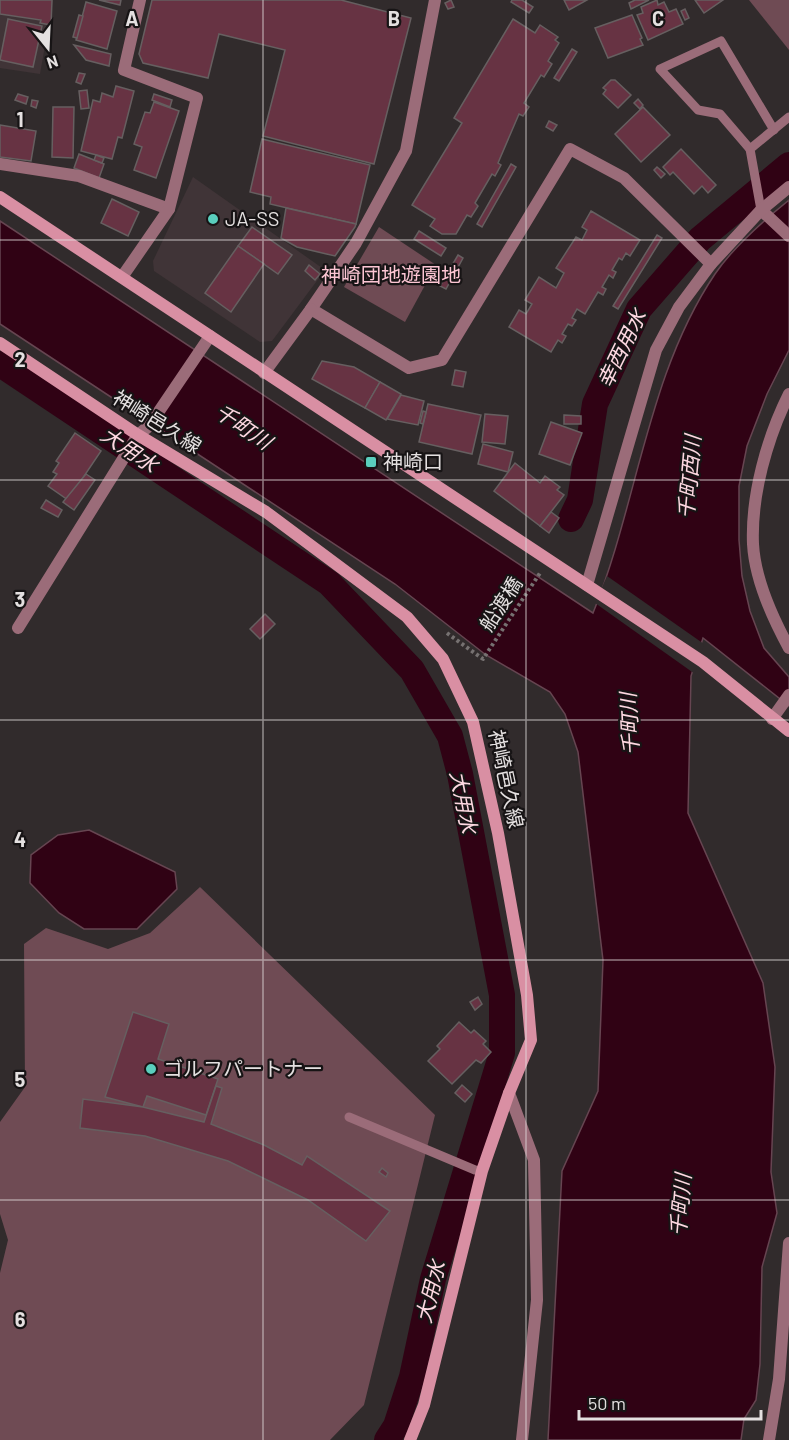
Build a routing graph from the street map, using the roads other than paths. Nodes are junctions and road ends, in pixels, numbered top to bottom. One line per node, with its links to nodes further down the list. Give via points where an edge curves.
1 (140, 0): 9 (street, via 124,70 197,98)
2 (435, 0): 14 (street, via 406,151 356,243)
3 (789, 117): 4 (lane)
4 (774, 130): 5 (lane); 5 (lane, via 721,41 660,69 698,110 720,114)
5 (750, 149): 10 (lane)
6 (0, 164): 9 (street, via 79,176)
7 (789, 187): 10 (street)
8 (0, 196): 13 (main road)
9 (170, 209): 13 (street)
10 (761, 209): 11 (street); 12 (street)
11 (789, 236)
12 (711, 264): 14 (street, via 624,178 570,149 442,360 409,368); 20 (street, via 679,307 656,350)
13 (122, 278): 15 (main road)
14 (311, 309): 17 (street)
15 (210, 336): 17 (main road); 19 (street, via 149,426)
16 (0, 343): 19 (main road, 神崎邑久線)
17 (264, 373): 20 (main road)
18 (789, 394): 22 (street, via 764,463 753,545 762,588)
19 (138, 435): 21 (street); 26 (main road, 神崎邑久線, via 275,519 407,618 443,659 474,722 527,995 531,1040)
20 (587, 585): 24 (main road, via 703,662)
21 (18, 628)
22 (789, 648)
23 (789, 695): 24 (street)
24 (772, 719): 25 (main road)
25 (789, 730)
26 (509, 1093): 28 (main road, 神崎邑久線); 31 (street, via 534,1160 537,1300)
27 (350, 1117): 28 (lane)
28 (478, 1170): 30 (main road, 神崎邑久線, via 424,1405)
29 (789, 1243): 32 (street, via 779,1379)
30 (410, 1440)
31 (522, 1440)
32 (769, 1440)

